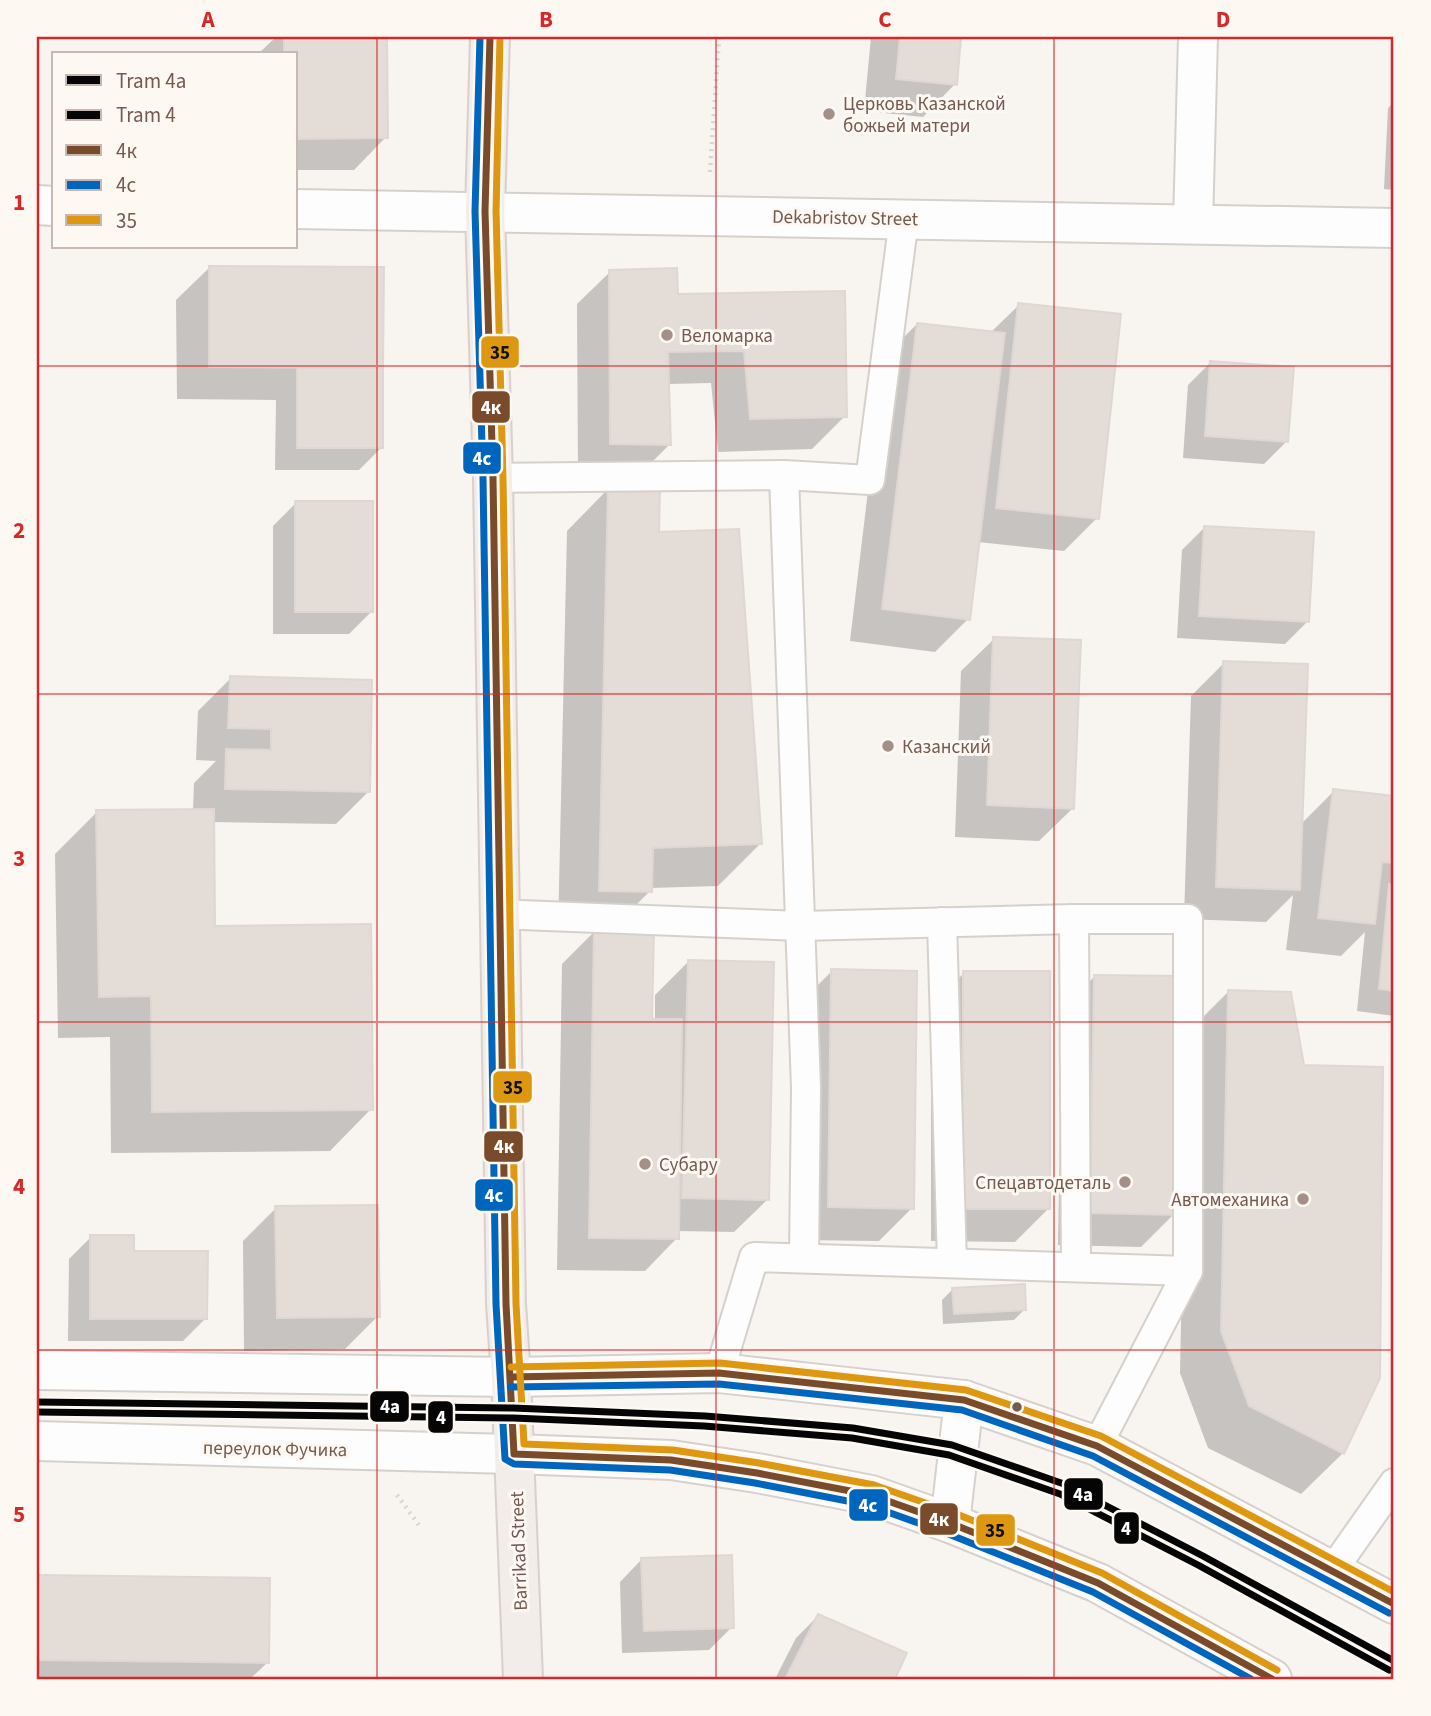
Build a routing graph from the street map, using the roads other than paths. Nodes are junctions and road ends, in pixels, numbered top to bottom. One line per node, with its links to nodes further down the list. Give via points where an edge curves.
1 (490, 37): 4 (main road, Barrikad Street)
2 (1198, 37): 6 (street)
3 (298, 209): 4 (street, Dekabristov Street)
4 (485, 211): 5 (street, Dekabristov Street); 9 (main road, Barrikad Street)
5 (904, 219): 6 (street, Dekabristov Street); 8 (lane, via 870,480)
6 (1193, 224): 7 (street, Dekabristov Street)
7 (1394, 228)
8 (784, 475): 9 (lane); 13 (lane)
9 (493, 478): 10 (main road, Barrikad Street)
10 (498, 914): 13 (lane); 20 (main road, Barrikad Street)
11 (1074, 919): 12 (lane); 16 (lane); 17 (lane, via 1188,919)
12 (942, 922): 13 (lane); 15 (lane)
13 (801, 926): 14 (lane, via 806,1088)
14 (804, 1258): 15 (lane); 19 (lane, via 754,1256)
15 (952, 1263): 16 (lane)
16 (1076, 1267): 17 (lane)
17 (1188, 1270): 23 (lane)
18 (37, 1370): 20 (street)
19 (719, 1373): 20 (street); 21 (street)
20 (511, 1377): 24 (main road, Barrikad Street)
21 (964, 1400): 23 (street); 26 (street)
22 (37, 1441): 24 (street, переулок Фучика)
23 (1097, 1446): 27 (street)
24 (514, 1454): 26 (street, переулок Фучика, via 671,1461 757,1473 871,1495); 29 (main road, Barrikad Street)
25 (1394, 1483): 27 (lane)
26 (950, 1524): 30 (street, переулок Фучика, via 1098,1583)
27 (1332, 1571): 28 (street)
28 (1394, 1604)
29 (523, 1679)
30 (1272, 1679)

